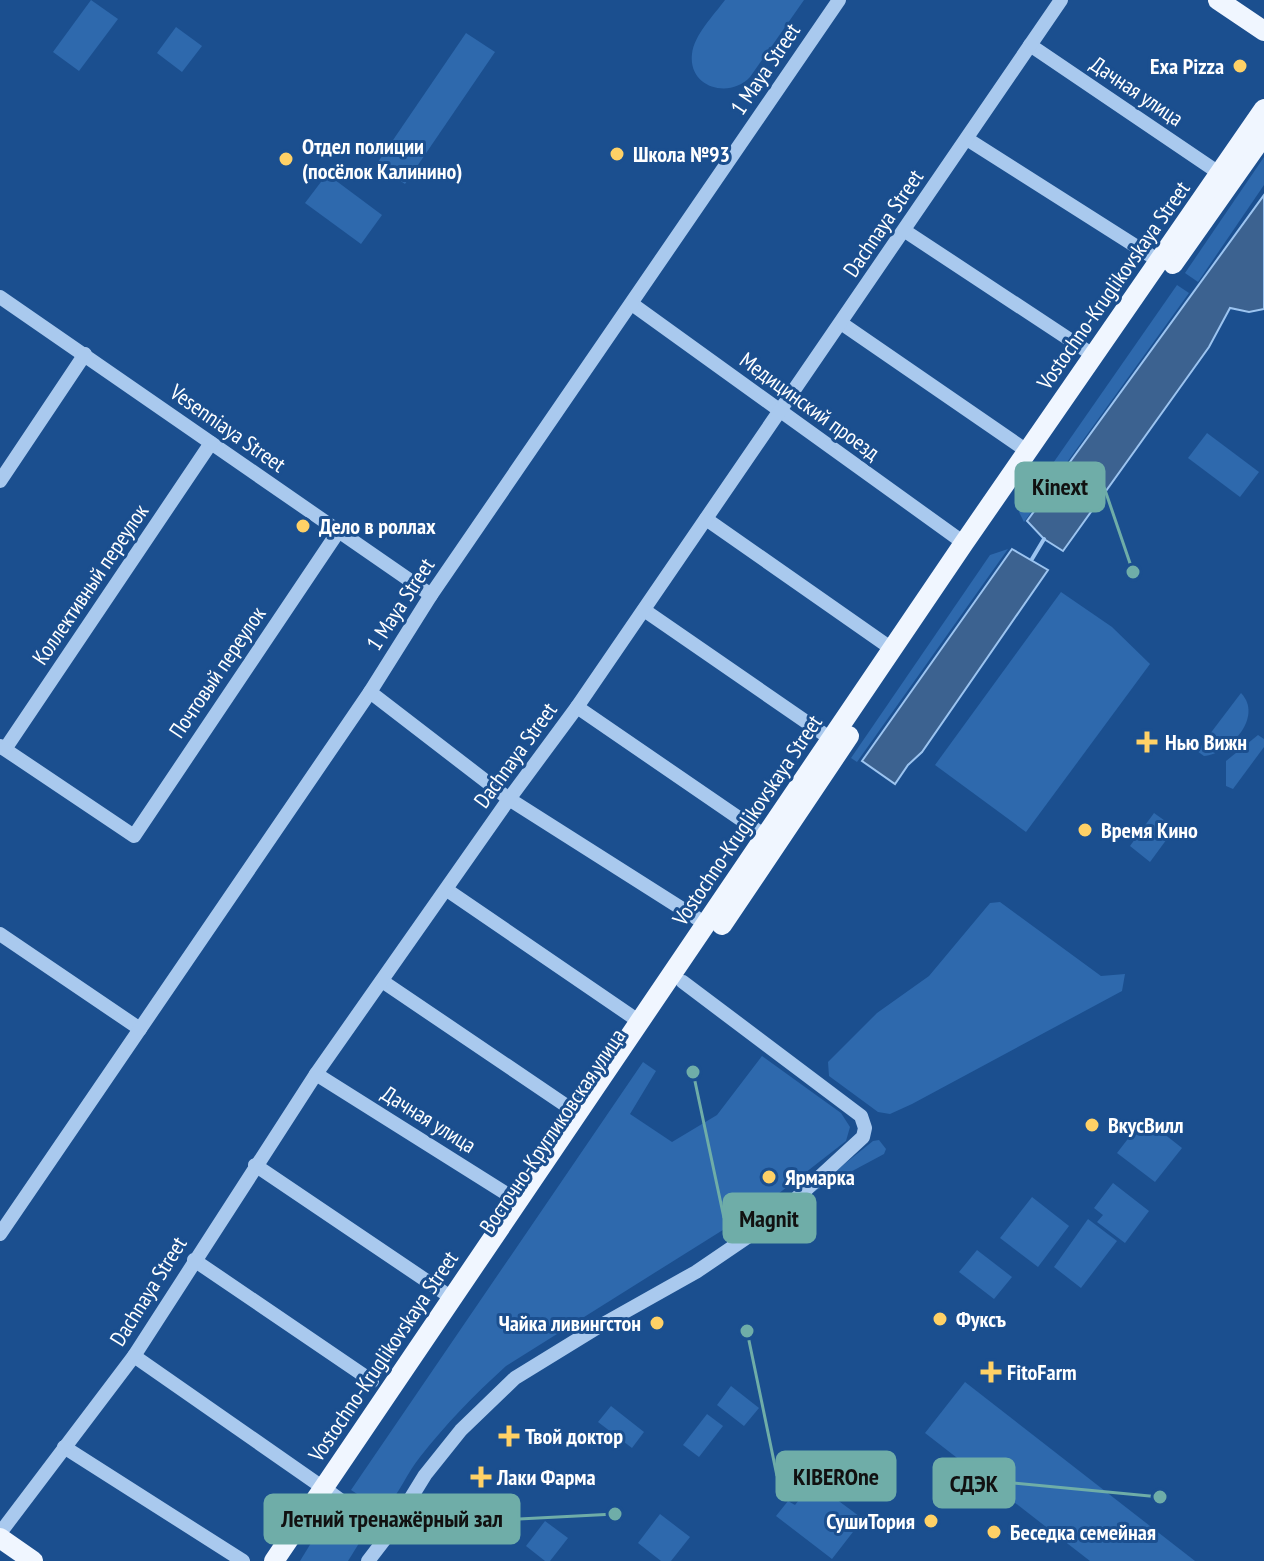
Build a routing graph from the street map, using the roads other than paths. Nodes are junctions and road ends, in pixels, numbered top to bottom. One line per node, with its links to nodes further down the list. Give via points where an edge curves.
1 (839, 0): 15 (street, 1 Maya Street)
2 (1061, 0): 7 (street, Dachnaya Street)
3 (1218, 0): 6 (main road)
4 (1238, 0): 5 (main road)
5 (1264, 18)
6 (1264, 31)
7 (1030, 45): 10 (street, Dachnaya Street); 11 (street, Дачная улица)
8 (1264, 109): 11 (main road, Vostochno-Kruglikovskaya Street)
9 (1264, 135): 39 (main road, Vostochno-Kruglikovskaya Street)
10 (967, 139): 12 (street, Dachnaya Street); 13 (street)
11 (1219, 173): 13 (main road, Vostochno-Kruglikovskaya Street)
12 (905, 231): 16 (street, Dachnaya Street); 18 (street)
13 (1159, 261): 18 (main road, Vostochno-Kruglikovskaya Street)
14 (0, 297): 17 (street, Vesenniaya Street)
15 (632, 304): 19 (street, Медицинский проезд); 26 (street, 1 Maya Street)
16 (841, 323): 19 (street, Dachnaya Street); 21 (street)
17 (85, 354): 20 (street, Vesenniaya Street); 22 (street)
18 (1093, 355): 21 (main road, Vostochno-Kruglikovskaya Street)
19 (780, 412): 23 (street, Dachnaya Street); 25 (street, Медицинский проезд)
20 (211, 443): 24 (street, Vesenniaya Street); 32 (street, Коллективный переулок)
21 (1027, 451): 25 (main road, Vostochno-Kruglikovskaya Street)
22 (0, 481)
23 (706, 519): 27 (street, Dachnaya Street); 28 (street)
24 (338, 532): 26 (street, Vesenniaya Street); 32 (street, Почтовый переулок, via 134,836)
25 (964, 543): 28 (main road, Vostochno-Kruglikovskaya Street)
26 (431, 595): 29 (street, 1 Maya Street)
27 (644, 610): 30 (street, Dachnaya Street); 31 (street)
28 (892, 649): 31 (main road, Vostochno-Kruglikovskaya Street)
29 (370, 692): 33 (street); 41 (street, 1 Maya Street)
30 (577, 707): 33 (street, Dachnaya Street); 34 (street)
31 (831, 739): 34 (main road, Vostochno-Kruglikovskaya Street)
32 (2, 748)
33 (509, 799): 35 (street, Dachnaya Street); 36 (street)
34 (765, 836): 36 (main road, Vostochno-Kruglikovskaya Street)
35 (447, 890): 38 (street, Dachnaya Street); 40 (street)
36 (706, 924): 40 (main road, Vostochno-Kruglikovskaya Street)
37 (0, 934): 41 (street)
38 (382, 981): 42 (street, Dachnaya Street); 43 (street)
39 (683, 982): 52 (main road, Восточно-Кругликовская улица); 53 (street, via 861,1116 863,1137 774,1219 732,1249 515,1378 452,1441)
40 (640, 1022): 43 (main road, Vostochno-Kruglikovskaya Street)
41 (140, 1029): 46 (street, 1 Maya Street)
42 (316, 1074): 44 (street, Dachnaya Street); 45 (street, Дачная улица)
43 (577, 1113): 45 (main road, Vostochno-Kruglikovskaya Street)
44 (255, 1165): 47 (street, Dachnaya Street); 48 (street)
45 (518, 1201): 48 (main road, Vostochno-Kruglikovskaya Street)
46 (0, 1234)
47 (194, 1260): 49 (street, Dachnaya Street); 50 (street)
48 (452, 1298): 52 (main road, Vostochno-Kruglikovskaya Street)
49 (134, 1356): 51 (street, Dachnaya Street); 52 (street)
50 (372, 1381)
51 (64, 1447): 54 (street, Dachnaya Street); 58 (street)
52 (330, 1493): 53 (street); 59 (main road, Vostochno-Kruglikovskaya Street); 60 (main road, Vostochno-Kruglikovskaya Street)
53 (388, 1535): 61 (street)
54 (0, 1536): 57 (main road)
55 (0, 1547): 56 (main road)
56 (20, 1561)
57 (33, 1561)
58 (243, 1561)
59 (274, 1561)
60 (292, 1561)
61 (368, 1561)

